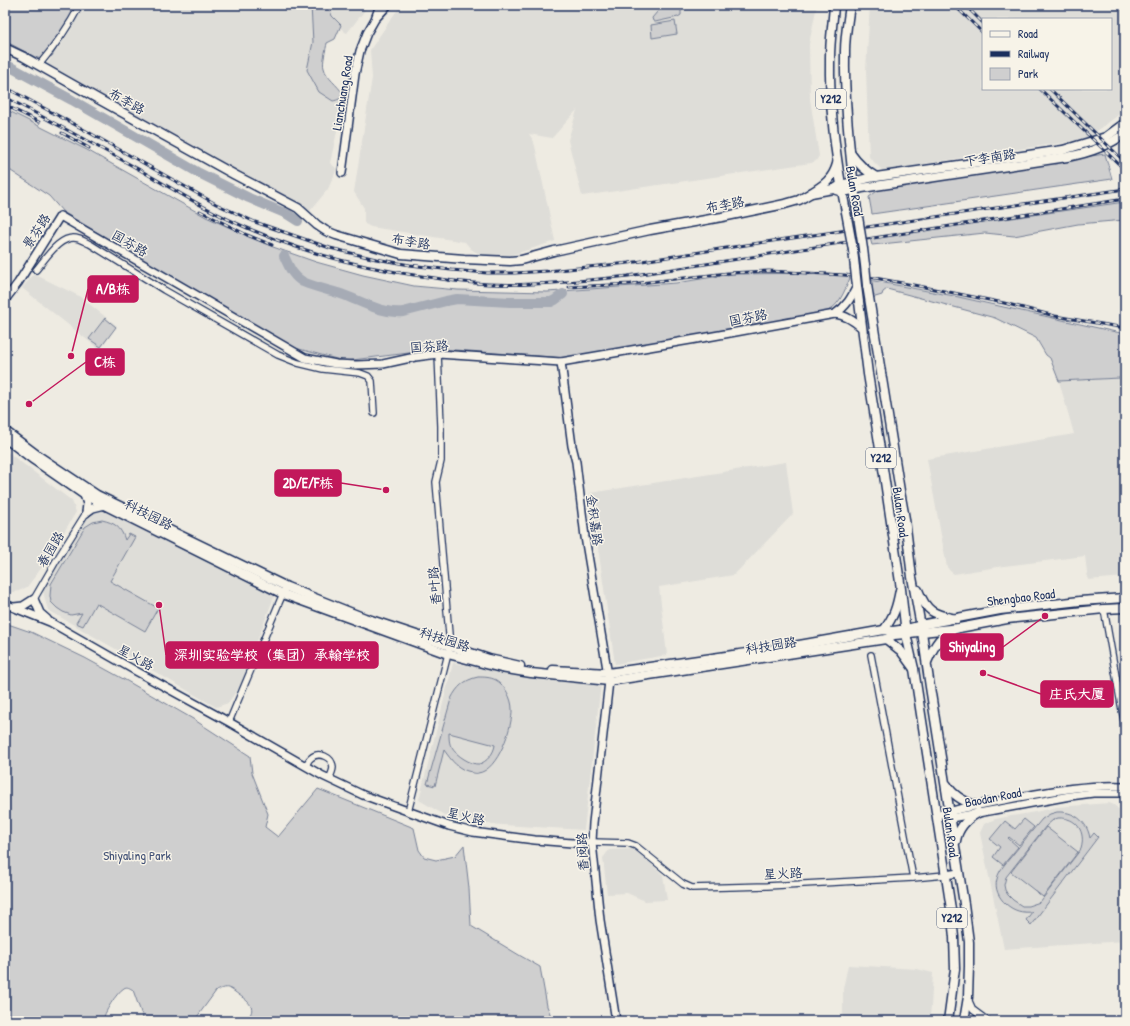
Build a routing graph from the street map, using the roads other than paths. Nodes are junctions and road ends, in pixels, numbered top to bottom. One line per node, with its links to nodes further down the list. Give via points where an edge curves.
1 (80, 5): 8 (street, via 71,23)
2 (380, 5): 6 (street, Lianchuang Road)
3 (388, 5): 6 (street, Lianchuang Road)
4 (834, 5): 15 (main road, Bulan Road / Y212, via 830,56 831,103)
5 (850, 5): 14 (main road, Bulan Road / Y212, via 845,50)
6 (375, 19): 16 (street, Lianchuang Road, via 360,51 355,74)
7 (5, 48): 8 (main road, 布李路)
8 (39, 65): 20 (main road, 布李路, via 298,208 326,231 401,254 521,260 650,230 785,204)
9 (1125, 123): 11 (main road, 下李南路)
10 (1125, 134): 11 (main road, 下李南路, via 1119,138)
11 (1107, 138): 12 (main road, 下李南路); 13 (main road, 下李南路)
12 (1091, 142): 13 (main road); 17 (main road, 下李南路, via 1063,150)
13 (1096, 150): 18 (main road, 下李南路, via 1067,157 870,187)
14 (851, 154): 17 (main road, via 855,161); 18 (main road, Bulan Road / Y212)
15 (838, 161): 19 (main road, Bulan Road / Y212); 20 (main road, via 831,177)
16 (342, 173)
17 (876, 177): 18 (main road, 下李南路)
18 (854, 186): 19 (main road, 布李路); 36 (main road, Bulan Road / Y212, bridge)
19 (842, 189): 20 (main road, 布李路); 23 (main road, Bulan Road / Y212, bridge)
20 (811, 194)
21 (60, 216): 24 (street, 景芬路, via 18,282); 28 (street, 国芬路, via 304,358 356,365 383,364)
22 (36, 270): 30 (street, via 57,244 68,238 78,238 278,355 304,365 368,376 372,381)
23 (857, 286): 26 (street, via 849,302); 27 (main road, Bulan Road / Y212)
24 (8, 290): 25 (street, 景芬路)
25 (5, 300)
26 (835, 314): 27 (street, via 853,320); 29 (street, 国芬路)
27 (862, 328): 38 (main road, Bulan Road / Y212)
28 (438, 354): 29 (street, 国芬路); 53 (street, 香叶路, via 441,461 436,482)
29 (560, 362): 57 (street, 金积嘉路)
30 (374, 413)
31 (5, 431): 37 (main road, 科技园路, via 53,467 97,495)
32 (5, 438): 33 (main road, 科技园路)
33 (84, 495): 34 (main road, 科技园路); 35 (street)
34 (105, 505): 35 (street); 37 (main road, 科技园路)
35 (86, 513): 41 (street, 春园路)
36 (912, 577): 39 (main road, Bulan Road / Y212); 46 (main road, via 921,599 929,610)
37 (285, 591): 53 (main road, 科技园路); 58 (street)
38 (901, 593): 39 (main road); 50 (main road); 51 (main road, Bulan Road / Y212)
39 (915, 595): 49 (main road, Bulan Road / Y212)
40 (1125, 598): 46 (main road, Shengbao Road, via 1000,610)
41 (34, 599): 43 (street, via 23,606); 47 (street, via 40,613)
42 (5, 604): 43 (street, 星火路)
43 (12, 607): 47 (street, 星火路)
44 (1125, 608): 45 (main road, Shengbao Road)
45 (1104, 609): 48 (main road, Shengbao Road, via 1007,619); 59 (street)
46 (956, 619): 49 (main road, Shengbao Road)
47 (50, 622): 58 (street, 星火路)
48 (959, 628): 49 (main road, Shengbao Road); 55 (main road, via 952,629 940,638)
49 (921, 629): 51 (street, 科技园路); 55 (main road, Bulan Road / Y212)
50 (884, 630): 51 (main road, 科技园路); 57 (main road, 科技园路)
51 (906, 632): 52 (main road, 科技园路); 56 (main road, Bulan Road / Y212)
52 (886, 638): 56 (main road, via 901,651); 57 (main road, 科技园路, via 780,655)
53 (449, 650): 57 (main road, 科技园路, via 524,667); 66 (street, 香叶路)
54 (871, 655): 73 (street)
55 (926, 662): 62 (main road, Bulan Road / Y212)
56 (914, 669): 68 (main road, Bulan Road / Y212)
57 (608, 677): 69 (street, 香阅路)
58 (229, 722): 60 (street, 星火路)
59 (1125, 727)
60 (306, 766): 61 (street, 星火路); 61 (street, via 314,756 330,759 333,771)
61 (329, 779): 66 (street, 星火路)
62 (945, 781): 65 (main road, via 954,794); 67 (main road, Bulan Road / Y212)
63 (1125, 786): 65 (street, Baodan Road, via 1093,786 1048,791)
64 (1125, 793): 65 (street, Baodan Road, via 1093,793)
65 (977, 809): 67 (street, Baodan Road); 70 (main road, via 960,830)
66 (408, 812): 69 (street, 星火路, via 473,832 535,840)
67 (950, 814): 68 (street, Baodan Road); 70 (main road, Bulan Road / Y212)
68 (936, 815): 72 (main road, Bulan Road / Y212)
69 (592, 842): 73 (street, 星火路, via 628,843 636,846 683,884 692,888); 75 (street, 香阅路, via 600,920)
70 (956, 846): 71 (main road, Bulan Road / Y212)
71 (959, 873): 72 (street, 星火路); 74 (main road, Bulan Road / Y212, via 969,942)
72 (945, 875): 73 (street, 星火路); 76 (main road, Bulan Road / Y212, via 955,969)
73 (913, 878)
74 (968, 997): 77 (main road, Bulan Road / Y212); 79 (street, via 973,1010)
75 (616, 1021)
76 (948, 1021)
77 (964, 1021)
78 (972, 1021): 79 (street)
79 (988, 1021)

